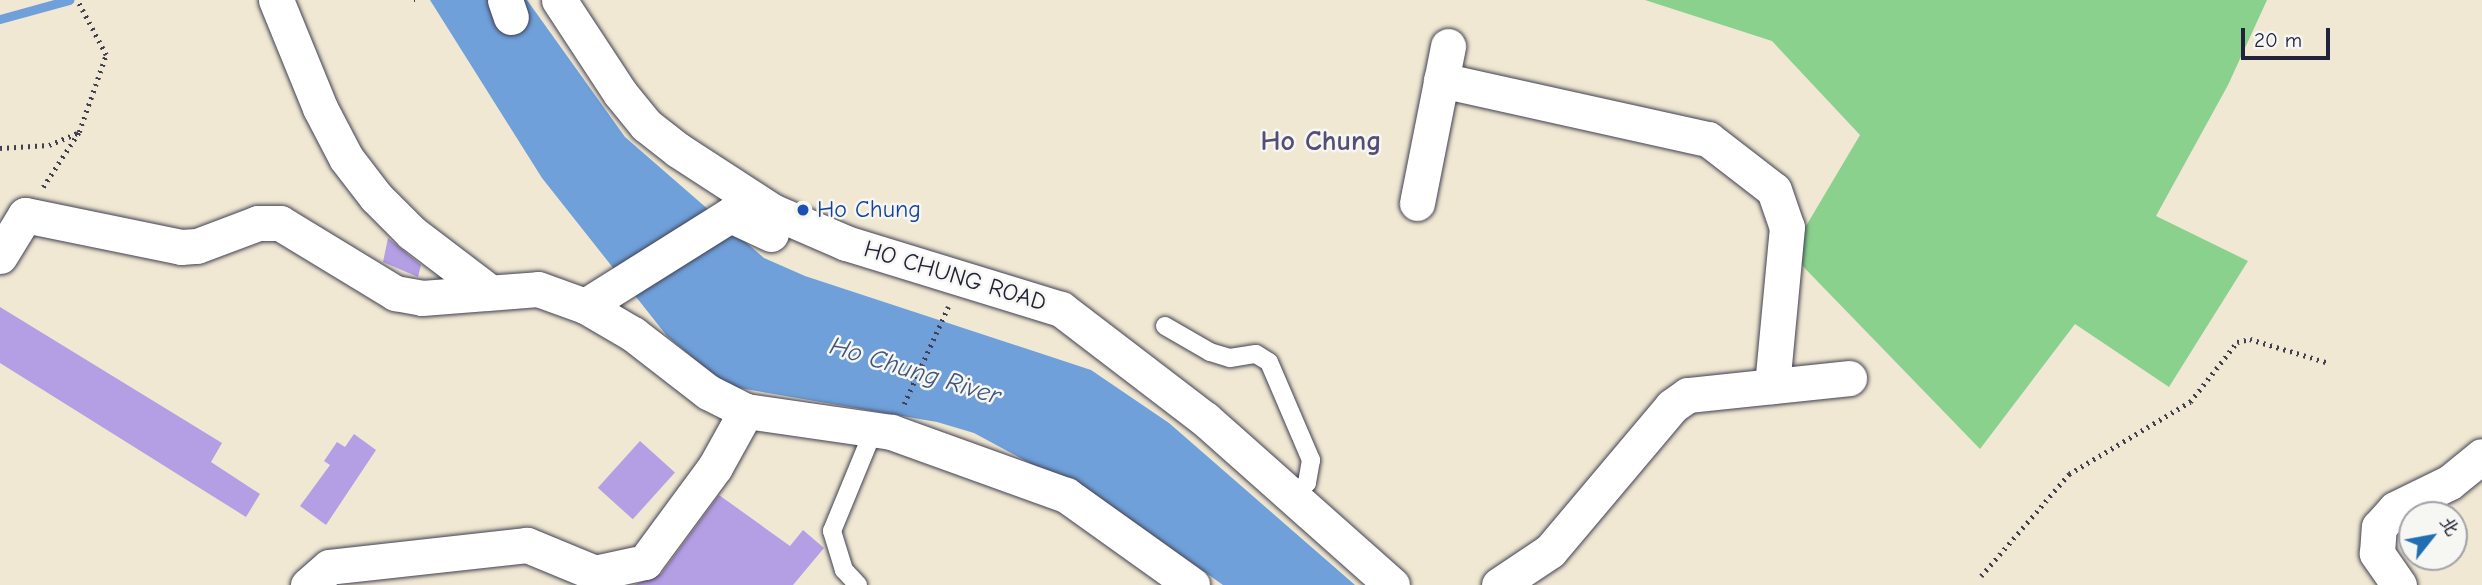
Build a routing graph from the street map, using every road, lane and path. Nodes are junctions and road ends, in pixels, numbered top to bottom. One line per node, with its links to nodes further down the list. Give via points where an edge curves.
1 (76, 0): 6 (path, via 106,55)
2 (276, 0): 13 (street, via 320,108 346,158 412,233)
3 (559, 0): 10 (street, HO CHUNG ROAD, via 646,125 746,196)
4 (1448, 46): 5 (street)
5 (1441, 80): 8 (street); 18 (street, via 1707,139 1774,190 1787,227)
6 (79, 132): 7 (path, via 49,145); 9 (path)
7 (0, 148)
8 (1417, 203)
9 (25, 215): 11 (street); 13 (street, via 181,247 197,246 258,223 280,223 395,293 422,298)
10 (846, 243): 12 (street, HO CHUNG ROAD); 14 (street, via 838,265 730,215)
11 (0, 256)
12 (961, 277): 20 (path); 22 (street, HO CHUNG ROAD, via 1061,309 1093,330)
13 (488, 291): 14 (street, via 538,289)
14 (597, 299): 19 (street, via 633,334 708,392)
15 (1165, 326): 22 (lane, via 1210,352 1230,358 1256,354 1269,362 1311,460 1307,483)
16 (2329, 363): 23 (path, via 2250,339 2237,342 2190,402 2069,474)
17 (1849, 378): 18 (street)
18 (1772, 386): 28 (street, via 1688,396 1672,406 1550,551)
19 (746, 411): 20 (street); 24 (street, via 715,467 645,562 596,573 527,545 329,567)
20 (883, 430): 25 (lane, via 832,531 844,570); 26 (street, via 1066,495)
21 (2482, 456): 29 (street, via 2450,482 2395,509 2379,527 2377,553)
22 (1292, 496): 27 (street, HO CHUNG ROAD)
23 (1981, 576)
24 (308, 585)
25 (858, 585)
26 (1192, 585)
27 (1392, 585)
28 (1499, 585)
29 (2399, 585)

